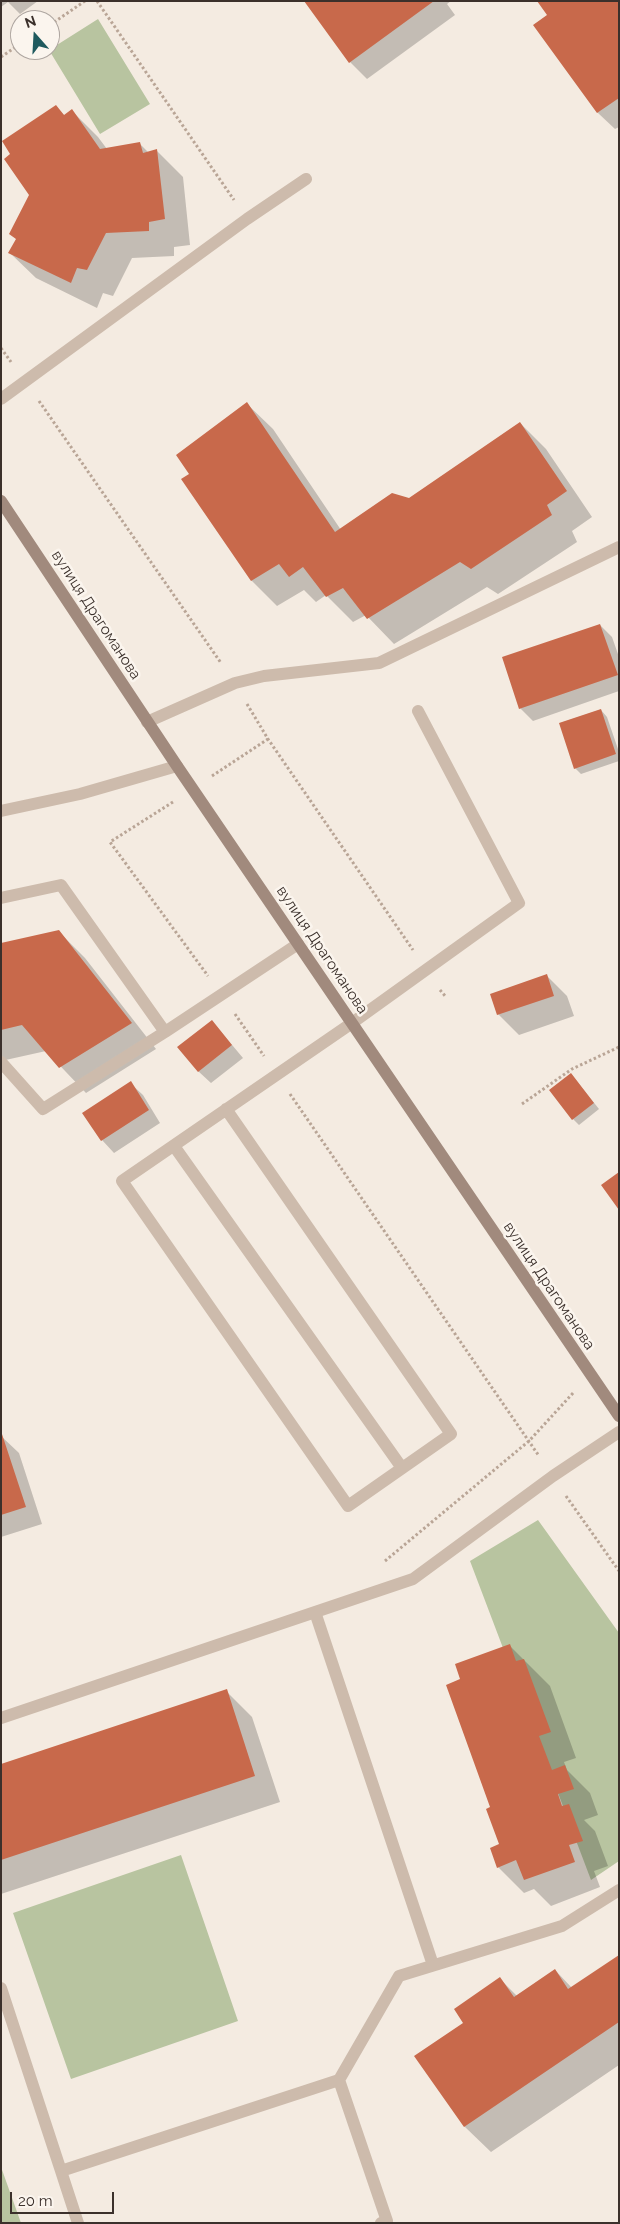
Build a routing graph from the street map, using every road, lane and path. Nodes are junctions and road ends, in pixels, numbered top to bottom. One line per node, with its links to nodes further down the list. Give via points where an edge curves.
1 (85, 1): 3 (path)
2 (97, 1): 5 (path)
3 (60, 17)
4 (306, 179): 5 (street)
5 (247, 219): 6 (street)
6 (1, 399)
7 (1, 501): 10 (street, вулиця Драгоманова)
8 (619, 547): 10 (street, via 379,663 264,676 235,683)
9 (418, 711): 18 (street, via 519,904)
10 (147, 722): 12 (street, вулиця Драгоманова)
11 (268, 739): 13 (path)
12 (177, 766): 13 (street, вулиця Драгоманова); 14 (street, via 80,794)
13 (193, 789): 16 (street, вулиця Драгоманова); 17 (path, via 110,842)
14 (1, 811)
15 (1, 898): 19 (street, via 61,884)
16 (298, 944): 17 (street); 18 (street, вулиця Драгоманова)
17 (222, 995): 19 (street); 21 (path)
18 (352, 1023): 25 (street); 27 (street, вулиця Драгоманова)
19 (165, 1032): 22 (street, via 43,1109)
20 (619, 1047): 24 (path, via 572,1069)
21 (266, 1060)
22 (1, 1062)
23 (288, 1092): 30 (path)
24 (522, 1104)
25 (226, 1110): 26 (street); 31 (street, via 451,1434)
26 (174, 1146): 31 (street); 31 (street, via 122,1181 342,1498 348,1506)
27 (590, 1375): 28 (street, вулиця Драгоманова); 30 (path)
28 (619, 1416)
29 (619, 1432): 32 (street)
30 (529, 1440): 32 (path); 33 (path)
31 (402, 1468)
32 (553, 1476): 34 (path); 35 (street, via 414,1579)
33 (384, 1562)
34 (619, 1571)
35 (315, 1612): 36 (street); 38 (street)
36 (1, 1718)
37 (619, 1890): 38 (street, via 562,1926)
38 (433, 1965): 40 (street, via 399,1976)
39 (1, 1988): 41 (street)
40 (339, 2080): 41 (street); 42 (street)
41 (62, 2171): 43 (street)
42 (385, 2222)
43 (78, 2223)

